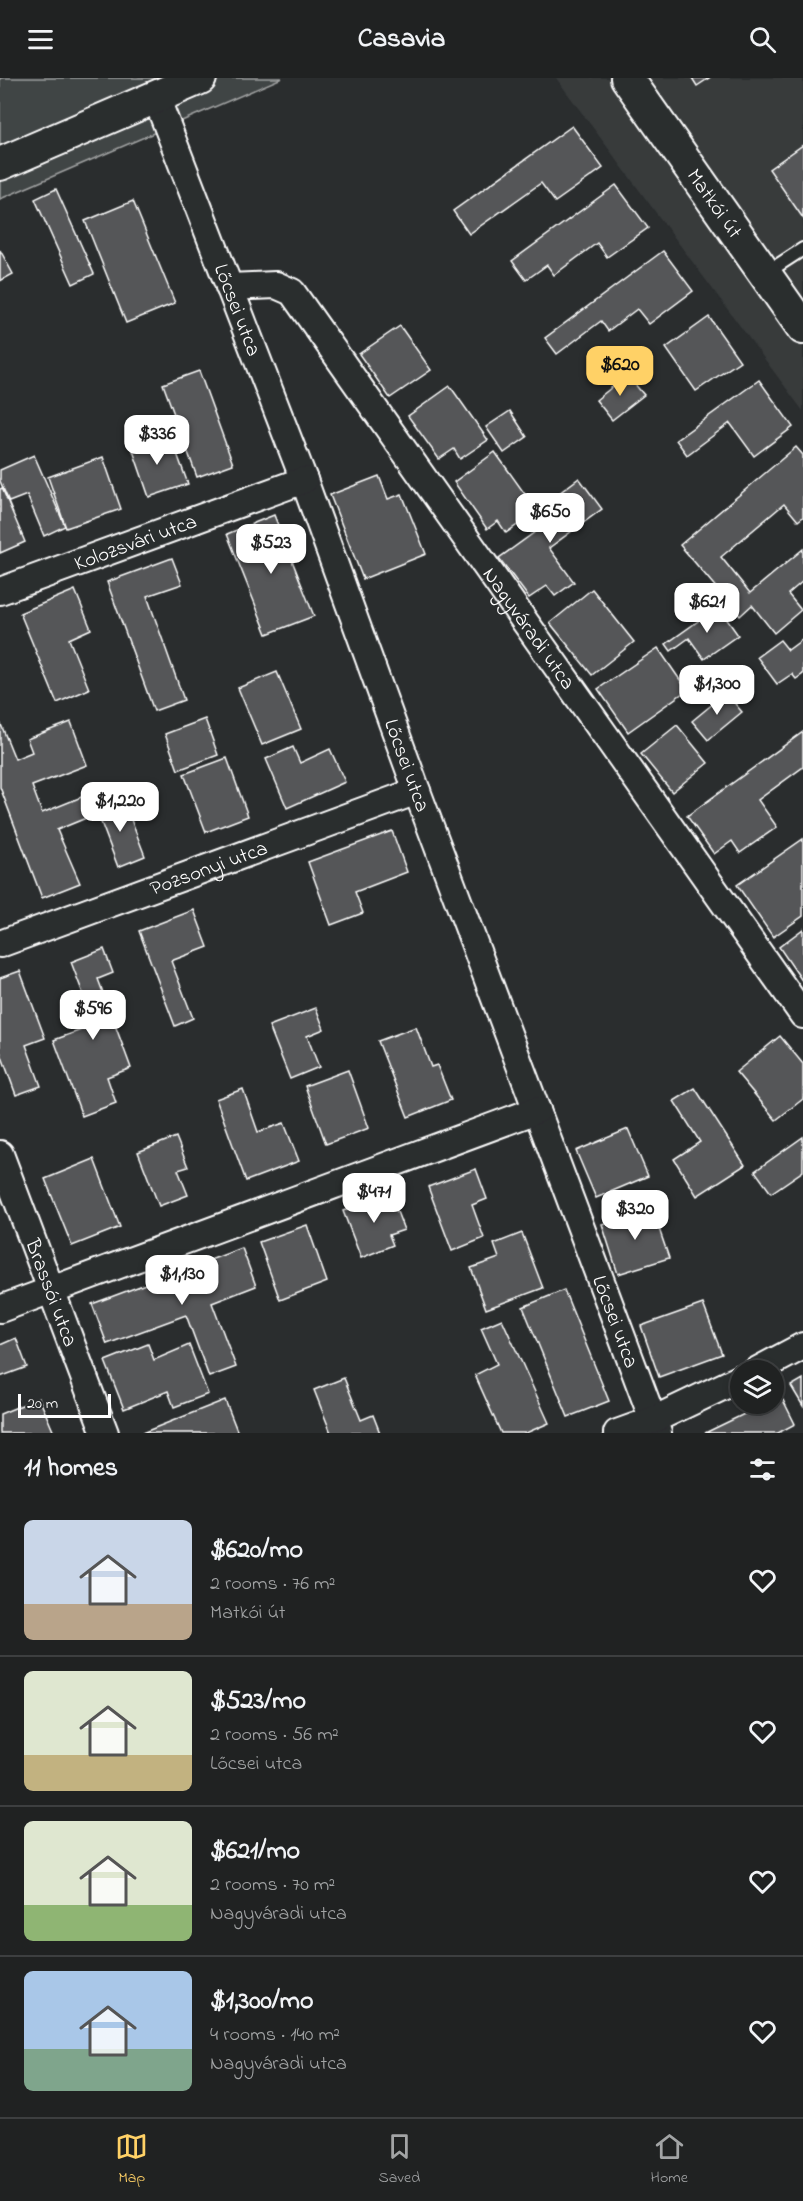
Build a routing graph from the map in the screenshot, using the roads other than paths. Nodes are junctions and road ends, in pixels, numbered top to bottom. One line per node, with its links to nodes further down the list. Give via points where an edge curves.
1 (200, 78): 3 (street)
2 (627, 78): 6 (street, Matkói út)
3 (156, 97): 4 (street); 7 (street, Lőcsei utca)
4 (0, 164)
5 (803, 249): 6 (lane)
6 (765, 274): 8 (street, Matkói út)
7 (229, 286): 9 (street, Lőcsei utca); 13 (street, Nagyváradi utca, via 276,285 292,292)
8 (803, 328)
9 (304, 480): 10 (street, Kolozsvári utca); 11 (street, Lőcsei utca)
10 (0, 591)
11 (417, 791): 12 (street, Pozsonyi utca); 14 (street, Lőcsei utca)
12 (0, 944)
13 (803, 1015)
14 (537, 1110): 16 (street); 21 (street, Lőcsei utca)
15 (0, 1154): 16 (street, Brassói utca)
16 (51, 1290): 17 (street); 22 (street, Brassói utca)
17 (0, 1309)
18 (803, 1346): 19 (street)
19 (777, 1360)
20 (730, 1384): 21 (street)
21 (656, 1426): 23 (street)
22 (105, 1433)
23 (617, 1433)

